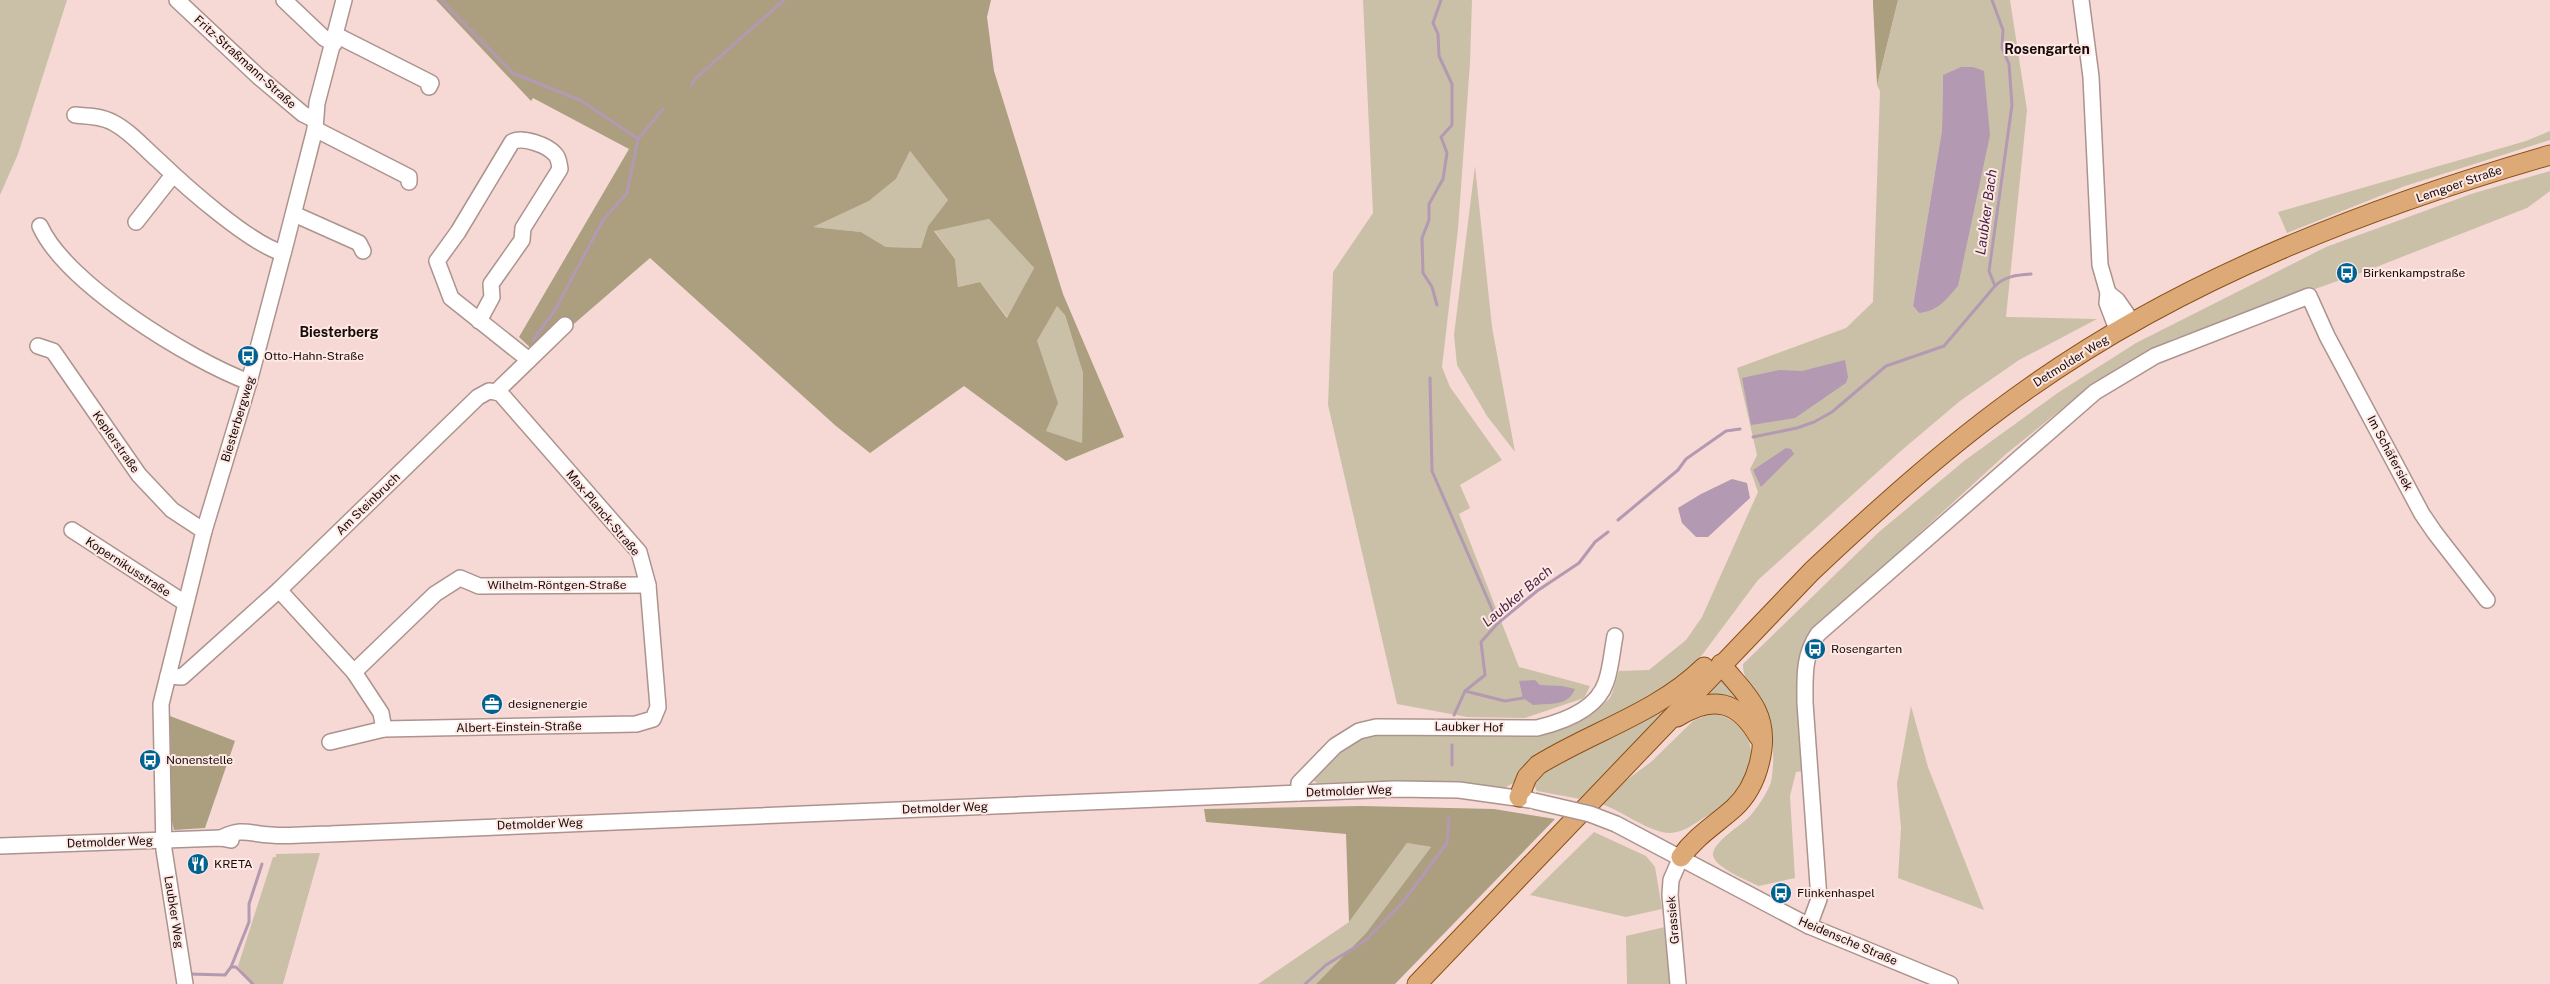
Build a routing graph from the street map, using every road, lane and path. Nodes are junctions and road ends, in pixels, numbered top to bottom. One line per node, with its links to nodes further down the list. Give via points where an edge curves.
1 (177, 0): 8 (street, Fritz-Straßmann-Straße)
2 (284, 0): 5 (street, via 324,38)
3 (344, 0): 5 (street, Biesterbergweg)
4 (2081, 0): 20 (street, via 2091,77 2100,265 2108,294 2118,300)
5 (335, 39): 6 (street, via 430,83); 8 (street, Biesterbergweg, via 317,103)
6 (429, 87)
7 (75, 115): 10 (street, via 112,121)
8 (315, 125): 11 (street, Fritz-Straßmann-Straße, via 409,177); 12 (street, Biesterbergweg)
9 (2550, 155): 13 (main road, Lemgoer Straße, via 2477,176)
10 (173, 175): 14 (street); 17 (street, via 266,247)
11 (409, 182)
12 (294, 214): 16 (street, via 359,243); 17 (street, Biesterbergweg)
13 (2370, 215): 20 (main road, Detmolder Weg, via 2200,287)
14 (136, 222)
15 (40, 226): 23 (street, via 59,257 92,286 192,356)
16 (363, 251)
17 (283, 253): 23 (street, Biesterbergweg)
18 (479, 321): 18 (street, via 450,298 437,257 458,232 512,142 526,140 554,152 560,169 524,228 522,240 491,284 492,297); 22 (street)
19 (565, 325): 22 (street, Am Steinbruch)
20 (2125, 327): 31 (main road, Detmolder Weg, via 2029,388 1949,449 1877,510)
21 (38, 346): 26 (street, Keplerstraße, via 52,350 138,475 172,510)
22 (529, 360): 24 (street, Am Steinbruch)
23 (249, 382): 26 (street, Biesterbergweg)
24 (496, 392): 27 (street, Max-Planck-Straße, via 639,552); 28 (street, Am Steinbruch, via 489,391 478,397)
25 (72, 530): 30 (street, Kopernikusstraße)
26 (204, 531): 30 (street, Biesterbergweg)
27 (648, 585): 34 (street, Wilhelm-Röntgen-Straße, via 480,586 460,578 435,594); 36 (street, Max-Planck-Straße, via 658,707)
28 (279, 590): 34 (street); 35 (street, Am Steinbruch, via 182,676)
29 (2487, 600): 47 (street, Im Schäfersiek, via 2422,514 2309,296 2155,356 2095,392 1818,634 1810,646 1805,671 1805,704 1819,900)
30 (185, 603): 35 (street, Biesterbergweg)
31 (1760, 624): 33 (main road); 42 (main road, via 1724,646 1695,675 1648,708 1538,765 1527,777)
32 (1615, 636): 41 (street, Laubker Hof, via 1606,683 1600,694 1558,723 1537,728 1394,725 1358,731 1335,746 1299,783)
33 (1721, 664): 37 (main road); 39 (main road, via 1755,708 1760,720)
34 (354, 672): 38 (street, via 381,713)
35 (168, 676): 44 (street, Biesterbergweg, via 161,704)
36 (653, 719): 38 (street, Albert-Einstein-Straße, via 636,724)
37 (1662, 727): 39 (main road, via 1712,703 1740,711); 49 (main road)
38 (384, 729): 40 (street, Albert-Einstein-Straße)
39 (1761, 740): 46 (main road, via 1758,765 1747,792 1733,809 1690,844)
40 (330, 742)
41 (1299, 793): 42 (street, Detmolder Weg, via 1427,789 1487,792); 44 (street, Detmolder Weg, via 270,836 252,831 233,832 221,838)
42 (1526, 799): 43 (street, Detmolder Weg, bridge, via 1590,814)
43 (1616, 824): 46 (street, Heidensche Straße)
44 (164, 841): 45 (street, Detmolder Weg); 48 (street, Laubker Weg)
45 (0, 846)
46 (1681, 857): 47 (street, Heidensche Straße); 50 (street, Grassiek, via 1671,880 1670,895)
47 (1809, 926): 51 (street, Heidensche Straße)
48 (185, 984)
49 (1417, 984)
50 (1678, 984)
51 (1950, 984)

